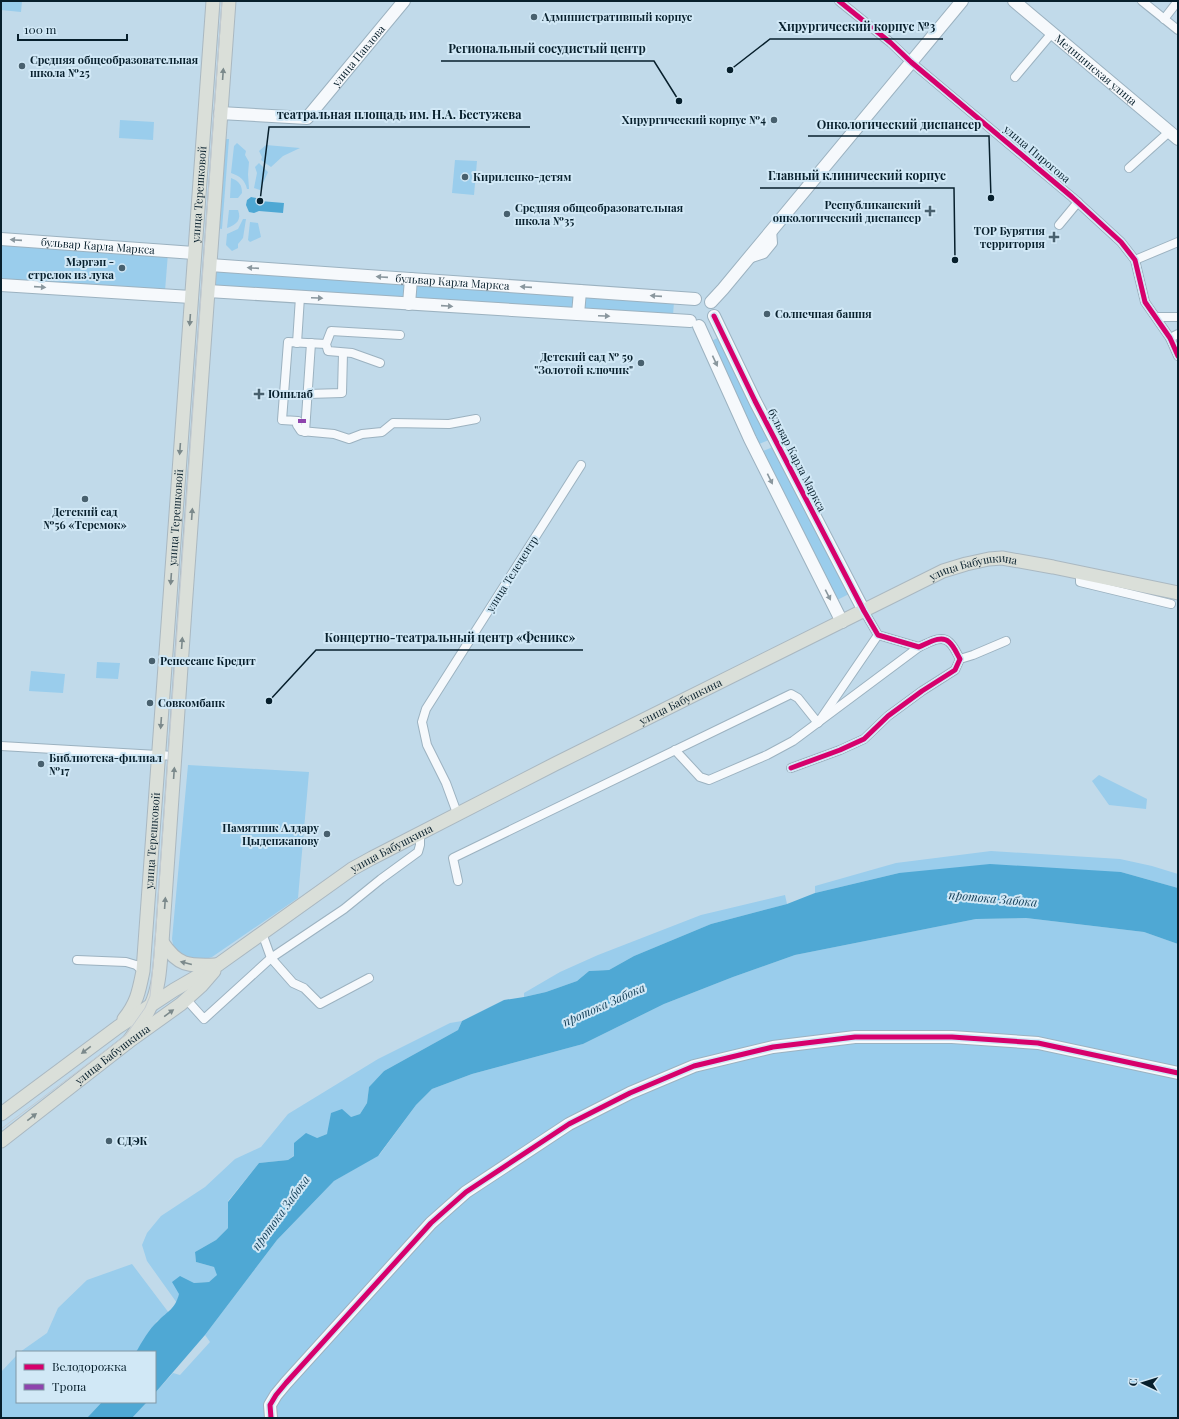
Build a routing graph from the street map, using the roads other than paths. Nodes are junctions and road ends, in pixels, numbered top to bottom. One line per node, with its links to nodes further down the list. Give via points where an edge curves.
1 (213, 1): 14 (main road, улица Терешковой)
2 (229, 1): 15 (main road, улица Терешковой, one-way to 2)
3 (404, 1): 15 (street, улица Павлова, via 307,118)
4 (839, 1): 12 (street, улица Пирогова)
5 (962, 1): 12 (street)
6 (1014, 1): 11 (street, Медицинская улица)
7 (1142, 1): 9 (street)
8 (1178, 1): 9 (street)
9 (1164, 19): 10 (street)
10 (1178, 30)
11 (1052, 32): 13 (street); 16 (street, Медицинская улица)
12 (911, 62): 18 (street, улица Пирогова); 32 (street)
13 (1015, 77)
14 (205, 112): 15 (main road); 22 (main road, улица Терешковой)
15 (220, 113): 24 (main road, улица Терешковой)
16 (1174, 135): 17 (street)
17 (1130, 168)
18 (1078, 202): 19 (street); 23 (street, улица Пирогова, via 1121,242)
19 (1059, 225)
20 (1, 239): 22 (street, бульвар Карла Маркса, one-way to 20)
21 (1178, 242): 23 (street)
22 (194, 253): 29 (main road, улица Терешковой)
23 (1135, 260): 36 (street, улица Пирогова, via 1146,302)
24 (210, 265): 25 (street, бульвар Карла Маркса, one-way to 24); 27 (main road, улица Терешковой)
25 (411, 279): 28 (street, бульвар Карла Маркса, one-way to 25); 33 (street)
26 (1, 285): 29 (street, one-way to 29)
27 (208, 291): 30 (street); 65 (main road, улица Терешковой, one-way to 27)
28 (580, 291): 31 (street, бульвар Карла Маркса, one-way to 28); 34 (street)
29 (191, 297): 64 (main road, улица Терешковой, one-way to 64)
30 (300, 297): 33 (street, one-way to 33); 42 (street)
31 (695, 299): 32 (street, via 703,298); 38 (street, via 687,308 687,317)
32 (711, 302): 35 (street)
33 (409, 304): 34 (street, one-way to 34)
34 (578, 314): 38 (street, one-way to 38)
35 (714, 316): 38 (street, via 706,325); 51 (street, бульвар Карла Маркса)
36 (1156, 317): 37 (street); 41 (street, улица Пирогова)
37 (1178, 317)
38 (694, 323): 52 (street, one-way to 52)
39 (1178, 334): 41 (street)
40 (400, 335): 44 (street, via 331,331)
41 (1170, 338): 46 (street, улица Пирогова)
42 (297, 343): 43 (street); 50 (street, via 288,342 282,420)
43 (311, 343): 44 (street); 48 (street)
44 (326, 344): 45 (street, via 328,351)
45 (343, 353): 47 (street, via 352,353); 48 (street, via 342,393)
46 (1178, 356)
47 (380, 363)
48 (308, 394): 50 (street)
49 (476, 419): 50 (street, via 449,424 393,423 382,432 362,434 349,439 334,434 301,431 297,425)
50 (302, 421)
51 (776, 440): 52 (street); 55 (street, бульвар Карла Маркса)
52 (756, 450): 56 (street, one-way to 56)
53 (581, 465): 67 (street, улица Телецентр, via 426,709 422,722 427,745 446,783)
54 (1175, 598): 55 (main road, улица Бабушкина, via 1080,572 1002,558 943,571)
55 (864, 611): 56 (main road, улица Бабушкина); 57 (street)
56 (842, 622): 67 (main road, улица Бабушкина)
57 (878, 635): 59 (street); 61 (street)
58 (1006, 641): 60 (street)
59 (919, 647): 60 (street, via 942,639 949,641); 61 (street)
60 (960, 658): 66 (street, via 955,670 888,716 864,739)
61 (818, 723): 63 (street, via 798,698 791,694); 63 (street, via 793,740 709,780 700,778)
62 (1, 746): 64 (street)
63 (675, 750): 69 (street, via 453,858)
64 (159, 756): 65 (street); 75 (main road, улица Терешковой)
65 (175, 756): 71 (main road, улица Терешковой, one-way to 65)
66 (791, 768)
67 (457, 813): 68 (main road, улица Бабушкина)
68 (420, 833): 70 (main road, улица Бабушкина, via 352,869); 72 (street, via 418,852 344,909)
69 (458, 881)
70 (262, 933): 72 (street); 74 (main road, улица Бабушкина)
71 (162, 942): 74 (main road, one-way to 71, via 199,966 183,963 174,958); 77 (main road, улица Терешковой)
72 (271, 958): 76 (street, via 293,983 304,988 320,1004); 79 (street, via 204,1019)
73 (77, 960): 75 (street, via 126,962)
74 (219, 964): 78 (main road, улица Бабушкина); 79 (main road, улица Бабушкина)
75 (143, 969): 77 (main road); 81 (main road, улица Терешковой, via 135,1004)
76 (369, 978)
77 (158, 981): 78 (main road); 80 (main road, улица Терешковой)
78 (174, 990): 79 (main road); 80 (main road, улица Бабушкина)
79 (186, 999): 82 (main road, улица Бабушкина, one-way to 79)
80 (152, 1004): 81 (main road, улица Бабушкина); 82 (main road)
81 (118, 1027): 84 (main road, улица Бабушкина, one-way to 84)
82 (128, 1042): 85 (main road, улица Бабушкина, one-way to 82)
83 (1178, 1073): 86 (street, via 1038,1043 952,1037 855,1037 773,1047 694,1066 630,1092 569,1124 466,1192 431,1223 281,1389 270,1406)
84 (1, 1114)
85 (1, 1141)
86 (271, 1418)

